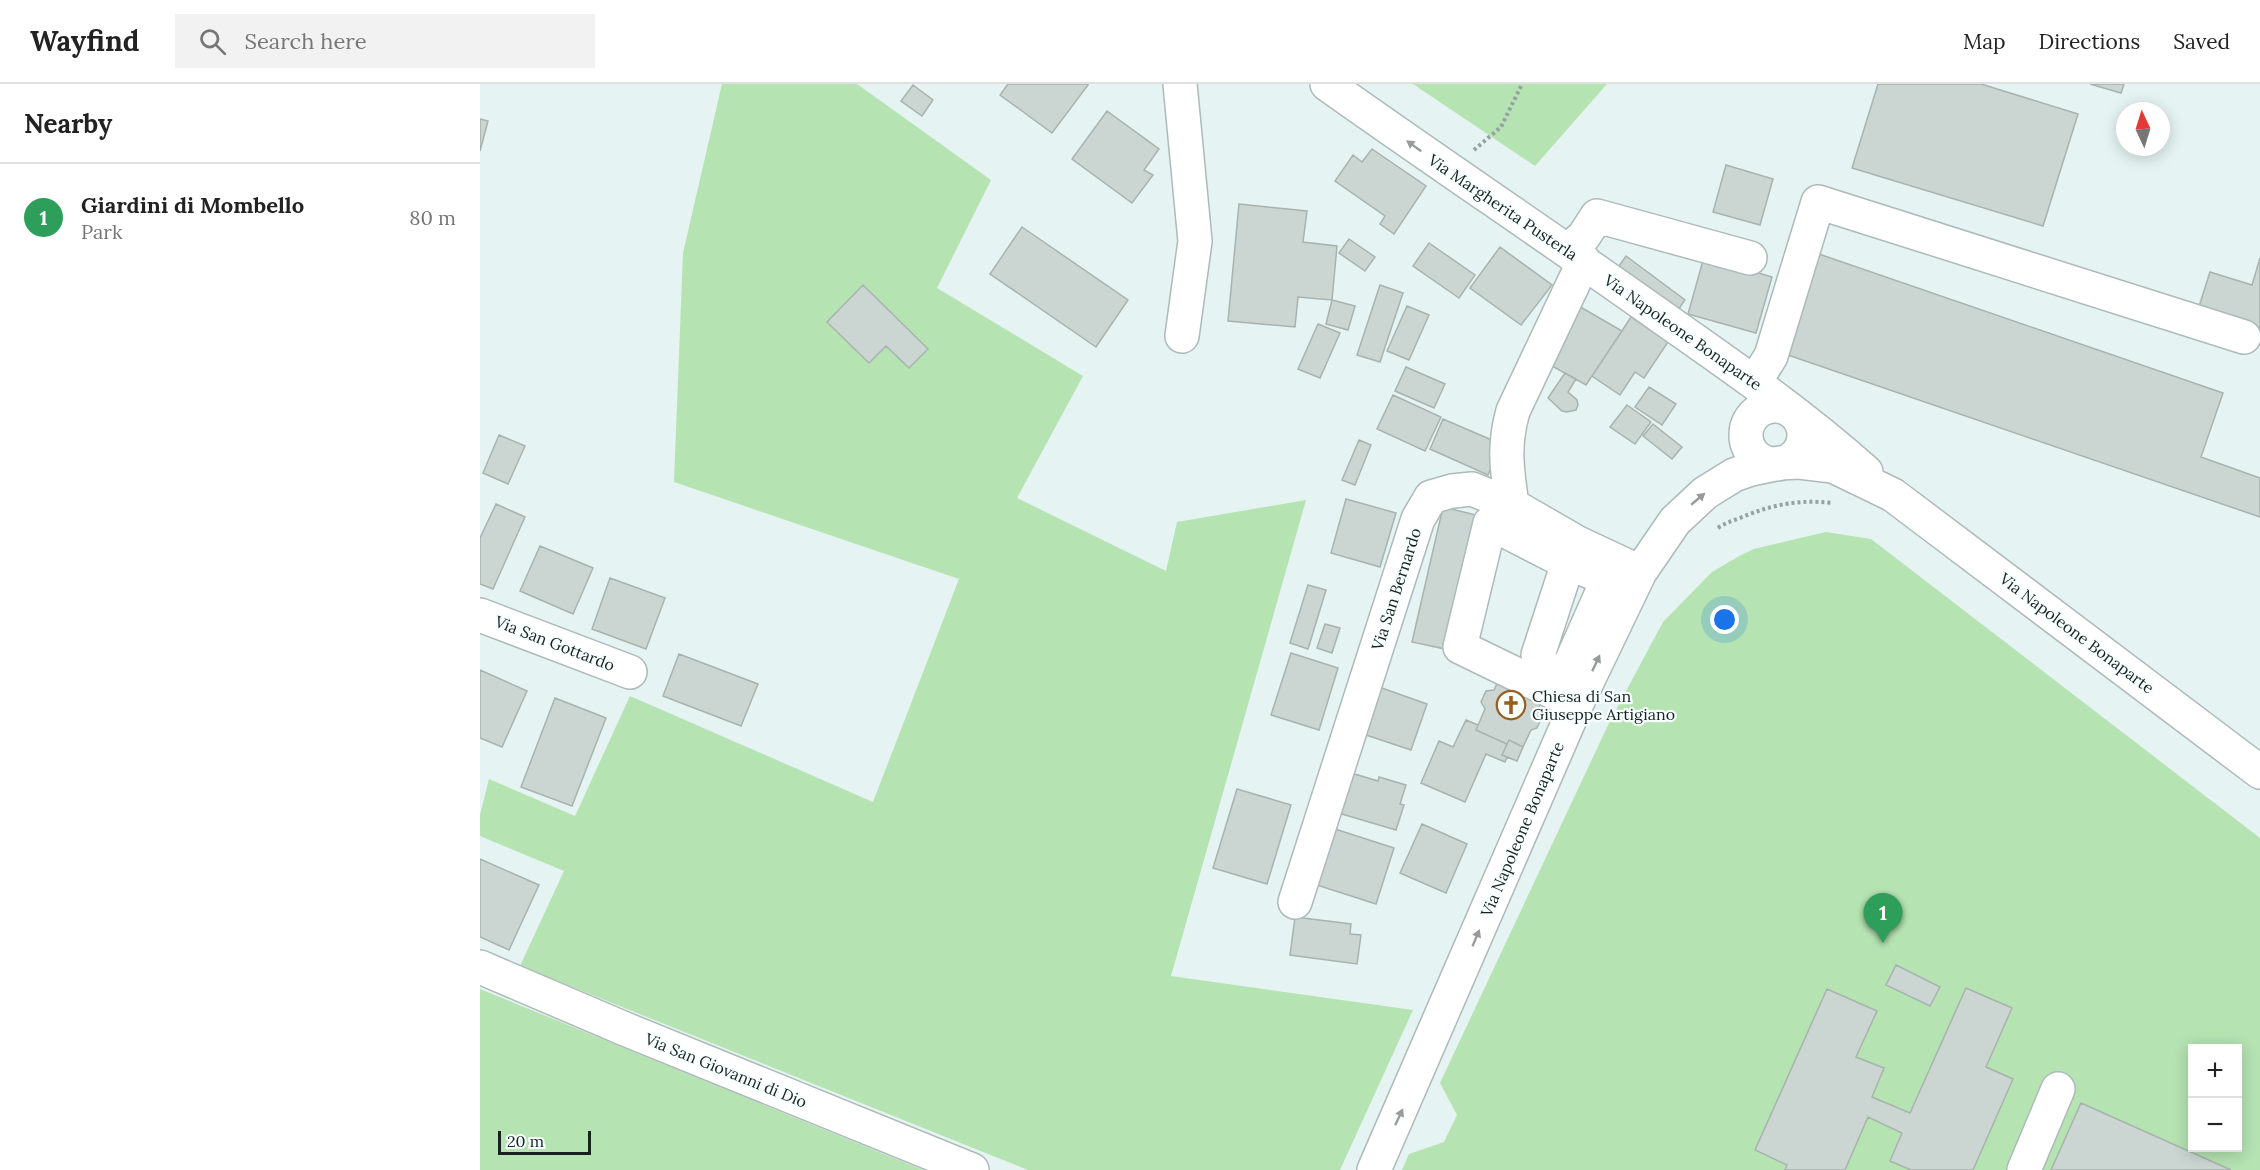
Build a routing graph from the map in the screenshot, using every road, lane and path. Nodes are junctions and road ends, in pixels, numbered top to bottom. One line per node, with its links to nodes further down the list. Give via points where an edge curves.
1 (1180, 84): 7 (street, via 1195,241)
2 (1327, 84): 4 (street, Via Margherita Pusterla, one-way to 2)
3 (1522, 84): 4 (path, via 1501,127)
4 (1449, 171): 5 (street, Via Margherita Pusterla)
5 (1576, 256): 6 (street, via 1597,216); 9 (street, Via Napoleone Bonaparte); 14 (street, Via Margherita Pusterla, via 1507,433)
6 (1750, 258)
7 (1182, 336)
8 (2244, 337): 9 (street, via 1818,202 1771,356)
9 (1755, 382): 10 (street, Via Napoleone Bonaparte)
10 (1792, 412): 11 (street, via 1802,425 1803,442 1794,456); 11 (street, via 1780,406 1764,408 1753,416 1746,429 1752,454 1762,461); 12 (street, Via Napoleone Bonaparte)
11 (1780, 464): 12 (street, Via Napoleone Bonaparte, via 1833,466); 17 (street, Via Napoleone Bonaparte, one-way to 11, via 1675,521 1705,493 1743,471)
12 (1893, 495): 21 (street, Via Napoleone Bonaparte)
13 (1840, 503): 15 (path, via 1777,505)
14 (1512, 505): 16 (street, Via San Bernardo); 22 (street, Via San Bernardo, via 1472,489 1452,490 1431,497 1418,519)
15 (1713, 532)
16 (1573, 553): 17 (street, Via San Bernardo); 20 (street, via 1538,655); 20 (street, via 1608,579); 20 (street, via 1490,523 1460,647)
17 (1640, 572): 20 (street, Via Napoleone Bonaparte, one-way to 17)
18 (480, 615): 19 (street, Via San Gottardo)
19 (630, 672)
20 (1566, 699): 26 (street, Via Napoleone Bonaparte, one-way to 20)
21 (2260, 772)
22 (1295, 902)
23 (480, 967): 25 (street, Via San Giovanni di Dio)
24 (2058, 1089): 27 (street)
25 (972, 1170)
26 (1374, 1170)
27 (2024, 1170)

